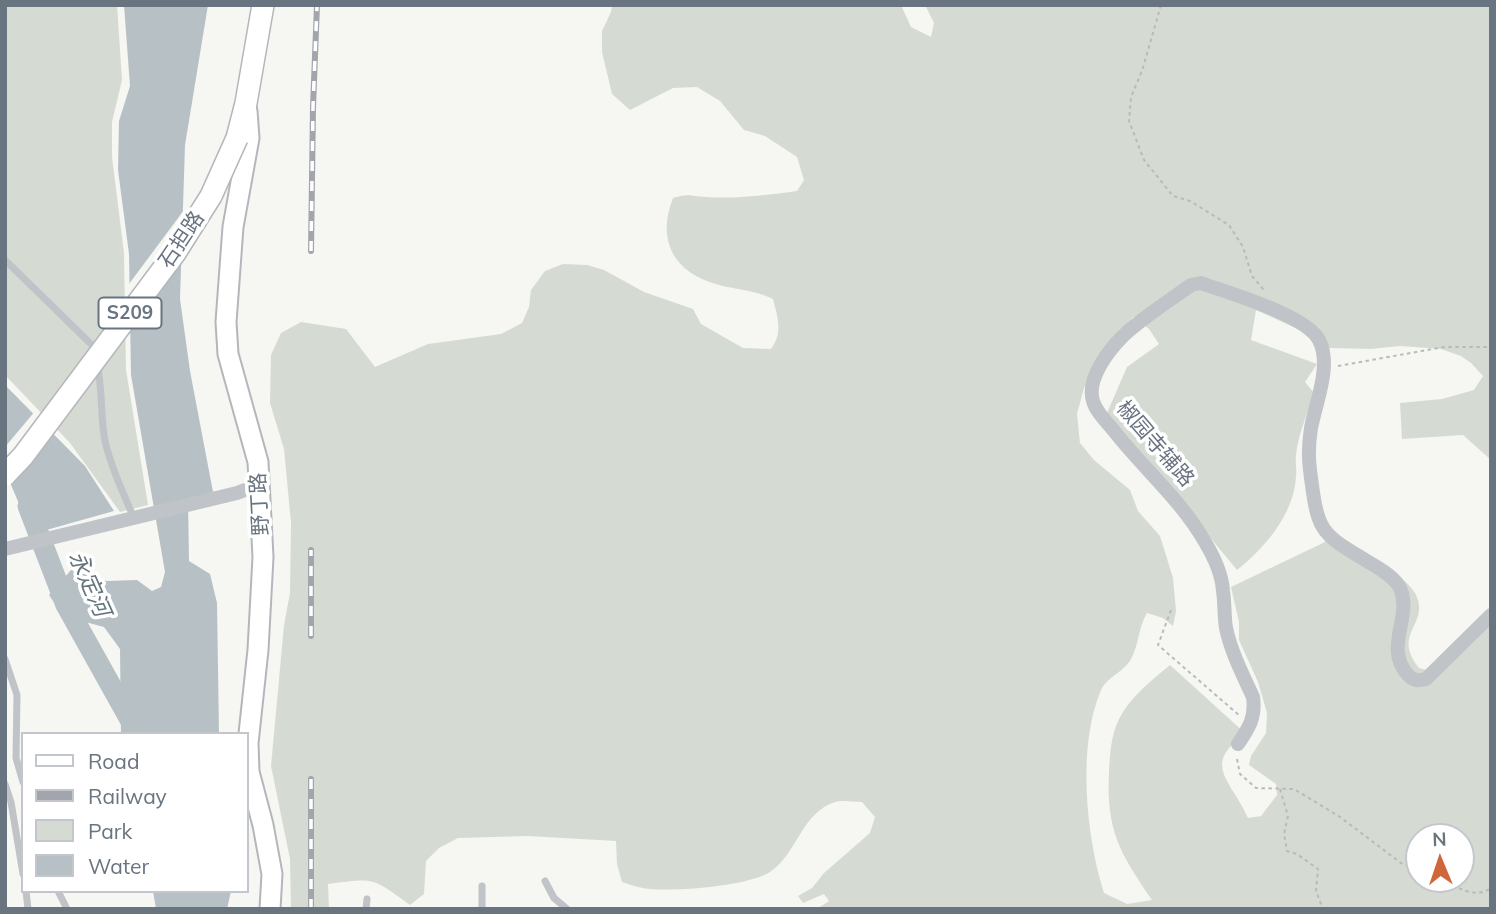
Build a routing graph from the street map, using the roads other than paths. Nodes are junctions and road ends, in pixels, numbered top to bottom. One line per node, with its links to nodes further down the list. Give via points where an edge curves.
1 (262, 5): 2 (main road, 石担路 / S209)
2 (246, 103): 4 (main road, 石担路 / S209, bridge, via 237,138 211,196 175,253); 5 (main road, 野丁路, via 249,138 233,226 226,322 228,354 258,462)
3 (5, 260): 6 (lane, via 92,345 105,439)
4 (5, 475)
5 (258, 485): 6 (street); 19 (main road, 野丁路, via 263,556 248,743 249,772 272,874)
6 (134, 519): 7 (street)
7 (6, 549)
8 (1491, 615): 10 (street, 椒园寺辅路, via 1426,679 1411,678 1396,649 1402,605 1398,584 1332,540 1316,512 1309,460 1323,368 1318,337 1296,319 1201,283 1191,285 1123,336 1103,361 1094,381 1093,401 1127,448 1179,505 1216,564 1230,645 1253,697 1251,726)
9 (5, 659): 11 (lane, via 17,695 16,758)
10 (1238, 744)
11 (21, 775)
12 (5, 784): 13 (lane)
13 (21, 862)
14 (545, 881): 22 (lane)
15 (482, 886): 21 (lane)
16 (59, 893): 18 (lane)
17 (367, 899): 20 (lane)
18 (67, 909)
19 (270, 909)
20 (366, 909)
21 (482, 909)
22 (567, 909)

